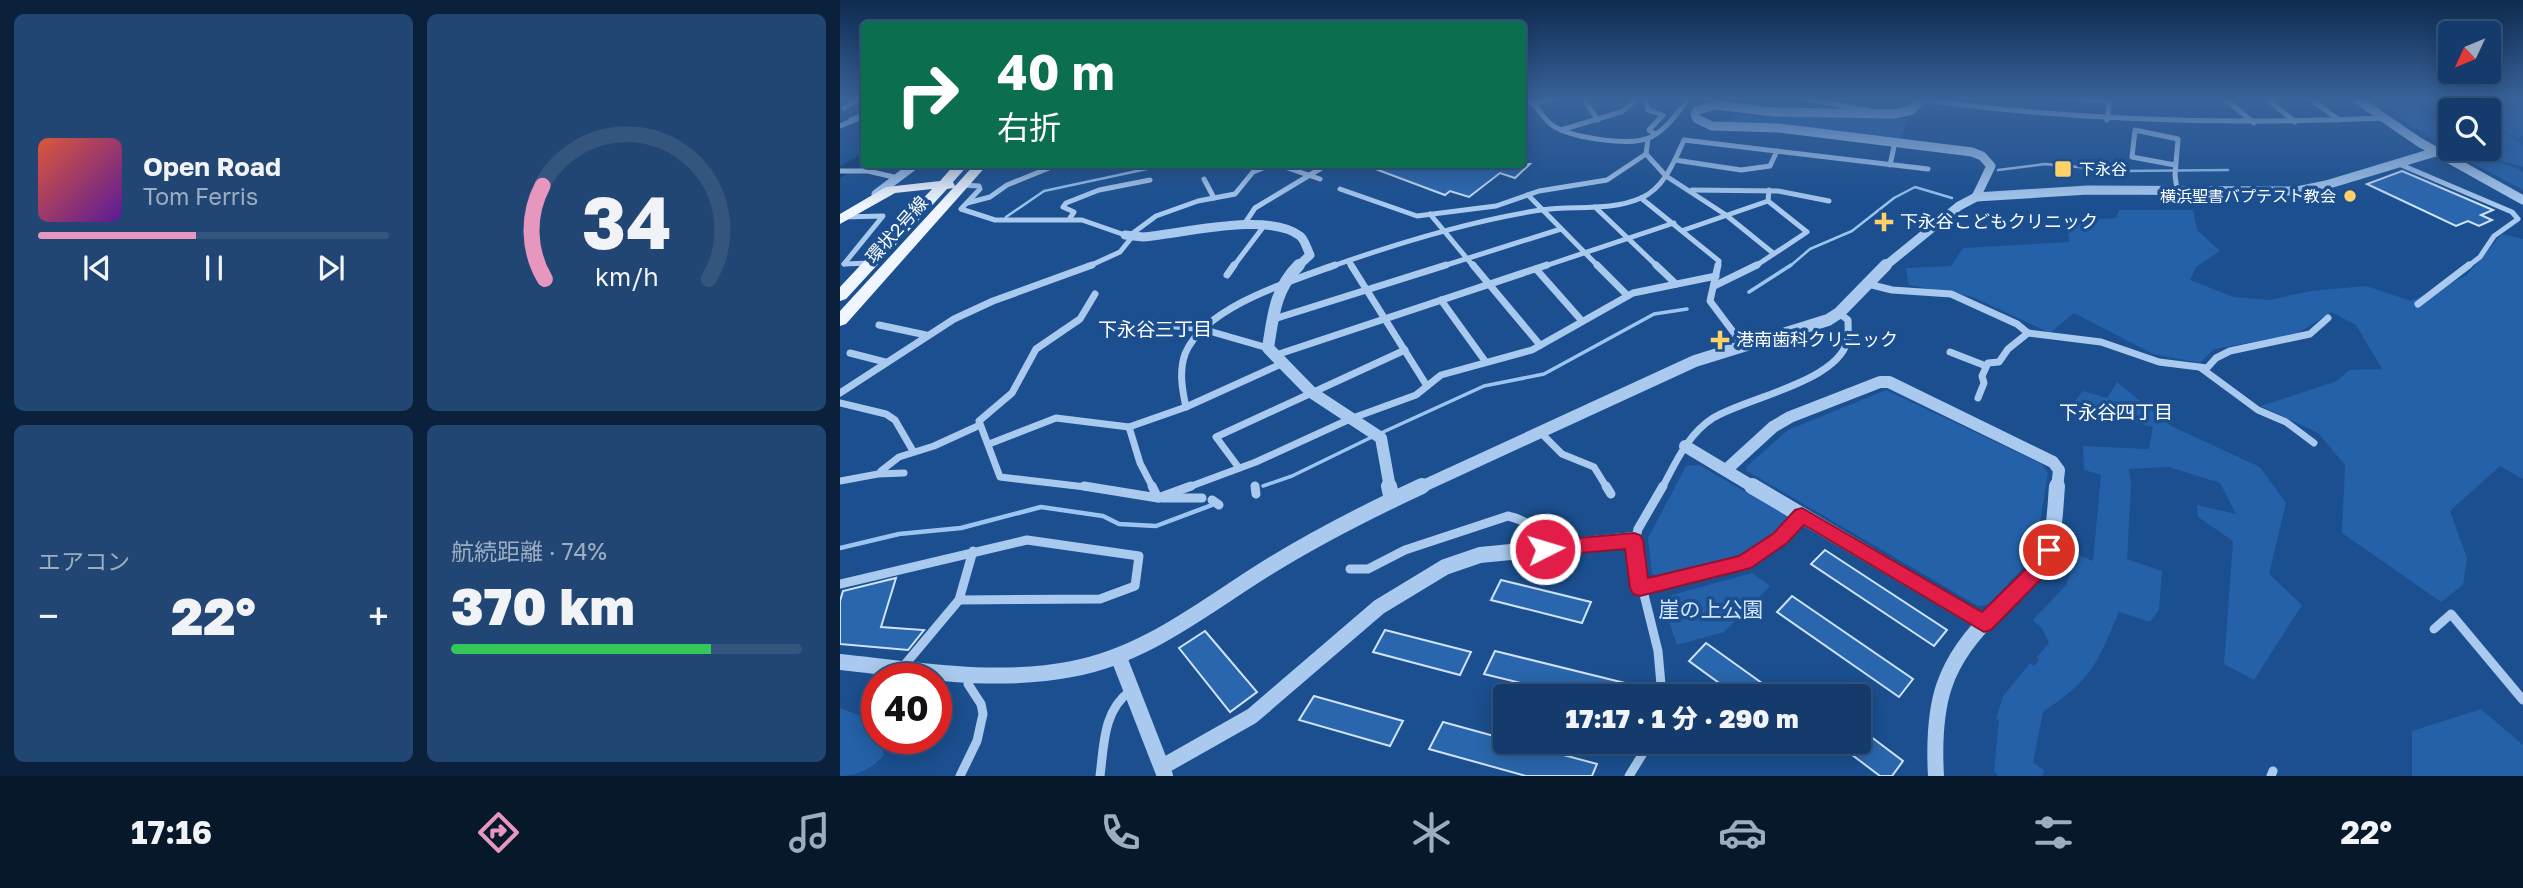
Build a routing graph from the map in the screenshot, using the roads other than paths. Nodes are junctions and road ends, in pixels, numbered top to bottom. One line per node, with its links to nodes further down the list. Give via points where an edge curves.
1 (1576, 134): 7 (street)
2 (1655, 134): 7 (street)
3 (1830, 134): 8 (street)
4 (2135, 134): 25 (street, via 2132,157)
5 (2162, 134): 25 (street, via 2178,139)
6 (2413, 134): 10 (street)
7 (1648, 139): 11 (street)
8 (1895, 142): 16 (street); 42 (street, via 1982,156 1991,170)
9 (1777, 151): 12 (street, via 1770,166 1741,170); 12 (street, via 1684,139); 16 (street)
10 (2438, 151): 15 (street)
11 (1646, 154): 28 (street); 41 (street, via 1608,180)
12 (1675, 160): 28 (street)
13 (2455, 161): 45 (street)
14 (2458, 161): 40 (street)
15 (2399, 164): 38 (street, via 2297,191); 82 (street, via 2512,212 2518,219 2494,236 2480,257)
16 (1890, 165): 24 (street)
17 (911, 168): 29 (street)
18 (959, 168): 34 (main road, 環状2号線)
19 (978, 168): 33 (main road, 環状2号線)
20 (1049, 168): 48 (street)
21 (1259, 168): 43 (street, via 1235,194)
22 (1289, 168): 27 (street)
23 (1323, 168): 27 (street)
24 (1928, 169)
25 (2175, 169): 38 (street)
26 (840, 171): 29 (street)
27 (1313, 175): 30 (street); 56 (street, via 1255,208)
28 (1666, 176): 36 (street); 44 (street)
29 (898, 178): 39 (street)
30 (1320, 178)
31 (1204, 179): 43 (street)
32 (1150, 180): 53 (street, via 1099,190 1066,203 1063,207 1074,212)
33 (963, 184): 34 (main road); 48 (street, via 979,186); 87 (main road, 環状2号線)
34 (944, 185): 39 (main road, via 911,184); 67 (main road, 環状2号線)
35 (1340, 189): 51 (street, via 1418,216)
36 (1692, 190): 37 (street); 52 (street)
37 (1769, 190): 46 (street); 47 (street)
38 (2178, 190): 42 (street)
39 (876, 194): 54 (main road)
40 (2523, 194)
41 (1528, 195): 50 (street); 51 (street, via 1496,206)
42 (1976, 197): 72 (street, via 1959,206)
43 (1214, 198): 61 (street, via 1156,216)
44 (1641, 198): 49 (street); 55 (street)
45 (2523, 200)
46 (1768, 201): 52 (street); 64 (street, via 1807,232)
47 (1829, 201)
48 (967, 204): 53 (street, via 961,209 995,220)
49 (1595, 207): 50 (street); 62 (street)
50 (1543, 210): 58 (street); 60 (street)
51 (1430, 214): 60 (street)
52 (1726, 215): 59 (street); 64 (street)
53 (1070, 218): 61 (street)
54 (842, 219): 68 (street, via 883,216)
55 (1674, 223): 59 (street); 62 (street)
56 (1243, 226): 57 (street); 61 (street)
57 (1264, 226): 70 (street); 73 (street, via 1292,231 1309,244 1310,255)
58 (1561, 229): 63 (street); 65 (street)
59 (1684, 230): 71 (street, via 1719,261)
60 (1445, 232): 65 (street); 66 (street)
61 (1128, 236): 93 (street, via 1120,252 1109,259 983,305)
62 (1628, 238): 63 (street); 75 (street)
63 (1585, 253): 69 (street); 79 (street)
64 (1773, 254): 76 (street)
65 (1467, 258): 74 (street); 77 (street)
66 (1349, 262): 73 (street); 77 (street)
67 (871, 263): 68 (street); 80 (main road, 環状2号線)
68 (842, 264)
69 (1536, 269): 74 (street); 88 (street)
70 (1227, 275)
71 (1716, 276): 75 (street); 76 (street)
72 (1868, 283): 83 (street); 92 (street, via 1892,290 1951,294)
73 (1282, 284): 85 (street); 91 (street, via 1240,303)
74 (1489, 284): 81 (street); 94 (street)
75 (1676, 284): 79 (street)
76 (1714, 286): 95 (street, via 1710,301)
77 (1367, 290): 85 (street); 86 (street)
78 (1095, 294): 111 (street, via 1080,319 1036,349 1012,393 979,421)
79 (1627, 295): 88 (street)
80 (840, 296)
81 (1441, 300): 86 (street); 100 (street)
82 (2418, 304)
83 (1839, 313): 95 (street); 116 (street, via 1848,320 1850,338 1836,362 1814,376 1720,413)
84 (2328, 317): 103 (street, via 2309,334 2230,351)
85 (1273, 319): 99 (street)
86 (1385, 319): 96 (street); 99 (street)
87 (840, 321)
88 (1581, 321): 94 (street)
89 (1151, 323): 91 (street)
90 (879, 325): 93 (street)
91 (1202, 329): 99 (street); 109 (street, via 1184,354 1179,375)
92 (2028, 333): 102 (street, via 1999,362); 103 (street, via 2101,342 2159,362)
93 (926, 335): 101 (street)
94 (1540, 345): 100 (street)
95 (1743, 345): 113 (street, via 1670,372)
96 (1405, 350): 104 (street); 105 (street)
97 (1950, 352): 102 (street)
98 (850, 353): 101 (street)
99 (1274, 356): 105 (street); 109 (street)
100 (1485, 361): 104 (street, via 1441,375)
101 (885, 362): 106 (street)
102 (1986, 366): 107 (street)
103 (2201, 368): 114 (street, via 2258,411 2286,422)
104 (1427, 386): 110 (street, via 1416,395)
105 (1311, 392): 110 (street); 118 (street, via 1216,437)
106 (840, 393)
107 (1978, 398)
108 (840, 404): 117 (street, via 895,420)
109 (1186, 407): 112 (street)
110 (1350, 419): 118 (street); 126 (street, via 1379,435)
111 (981, 425): 115 (street); 117 (street)
112 (1129, 427): 115 (street, via 1056,418); 124 (street)
113 (1540, 432): 123 (street, via 1562,454 1594,467); 126 (street)
114 (2314, 443)
115 (989, 444): 124 (street, via 1000,477 1006,479 1027,478)
116 (1685, 446): 119 (street); 128 (street)
117 (912, 452): 120 (street)
118 (1239, 468): 124 (street)
119 (1726, 470): 127 (street); 135 (street, via 1790,416 1880,382 1889,382 2053,462 2059,470 2049,550 2040,568)
120 (881, 471): 121 (street); 122 (street)
121 (904, 473)
122 (840, 481)
123 (1611, 494)
124 (1158, 498): 125 (street)
125 (1202, 498)
126 (1392, 500): 137 (street, via 1309,542)
127 (1802, 515): 133 (street, via 1781,538 1744,562); 135 (street)
128 (1634, 540): 129 (street); 133 (street)
129 (1545, 549): 131 (street, via 1543,537 1519,518 1508,516 1405,550 1368,569); 147 (street, via 1480,555 1412,585 1347,632 1252,716)
130 (973, 551): 132 (street); 134 (street); 134 (street, via 1027,540 1139,556 1135,586 1100,599)
131 (1350, 569)
132 (840, 584)
133 (1640, 588): 143 (street, via 1659,653)
134 (959, 600): 139 (street)
135 (1984, 623): 151 (street, via 1945,676 1936,710)
136 (2434, 629): 145 (street, via 2451,614)
137 (1119, 658): 142 (street, via 1047,675); 144 (street)
138 (840, 662): 140 (street)
139 (905, 663)
140 (861, 664)
141 (952, 673): 142 (street)
142 (972, 675): 148 (street, via 970,691 982,704 985,718)
143 (1663, 684)
144 (1130, 691): 147 (street); 149 (street, via 1118,698 1108,721)
145 (2523, 700)
146 (1643, 754): 150 (street)
147 (1163, 772)
148 (960, 776)
149 (1100, 776)
150 (1629, 776)
151 (1936, 776)

